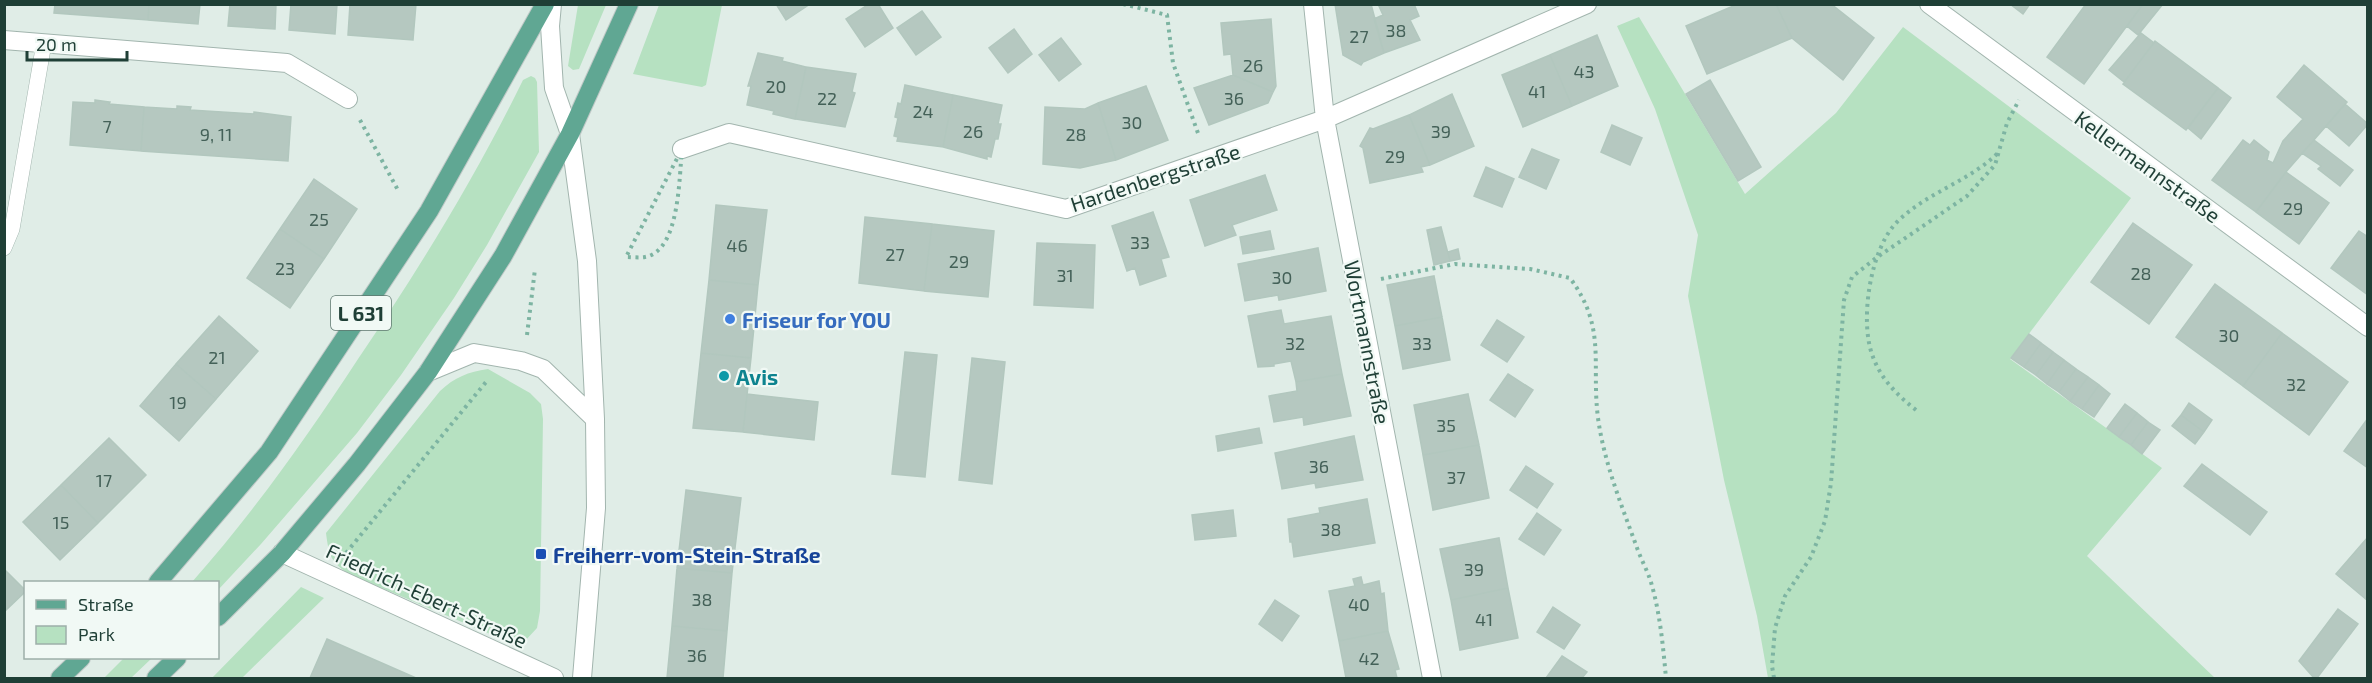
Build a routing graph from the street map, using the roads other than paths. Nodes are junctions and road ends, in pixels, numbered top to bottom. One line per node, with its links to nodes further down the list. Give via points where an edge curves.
1 (545, 4): 18 (main road, L 631, via 452,173 269,452)
2 (552, 4): 11 (street, via 554,88)
3 (629, 4): 11 (main road)
4 (1312, 4): 10 (street, Wortmannstraße)
5 (1587, 4): 10 (street, Hardenbergstraße)
6 (1929, 4): 14 (street, Kellermannstraße)
7 (4, 39): 8 (street)
8 (44, 43): 9 (street, via 286,63); 13 (lane, via 12,229)
9 (348, 99)
10 (1325, 119): 12 (street, Hardenbergstraße, via 1066,208 729,134); 26 (street, Wortmannstraße)
11 (570, 135): 15 (main road, via 503,256); 16 (street, via 587,261)
12 (682, 149)
13 (4, 248)
14 (2367, 327)
15 (428, 372): 16 (street, via 474,353 521,361 543,369); 17 (main road)
16 (595, 419): 25 (street, via 596,508)
17 (282, 553): 19 (main road); 24 (street, Friedrich-Ebert-Straße)
18 (159, 581)
19 (219, 616)
20 (79, 659): 22 (main road)
21 (175, 659): 23 (main road)
22 (60, 678)
23 (156, 678)
24 (554, 678)
25 (582, 678)
26 (1432, 678)

